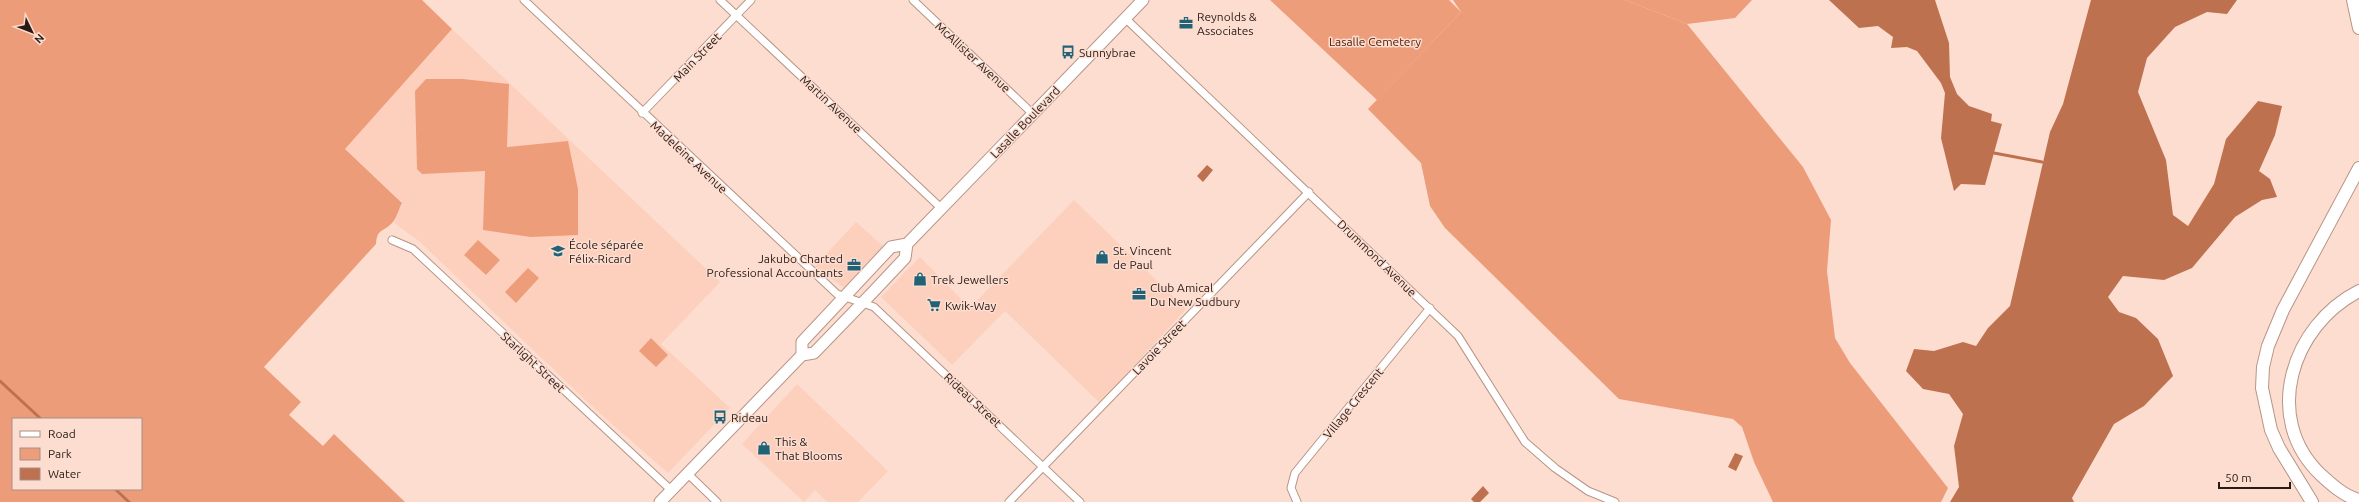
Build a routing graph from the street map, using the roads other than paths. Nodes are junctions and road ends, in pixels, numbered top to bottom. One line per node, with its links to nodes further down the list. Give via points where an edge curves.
1 (524, 0): 10 (street, Madeleine Avenue)
2 (720, 0): 7 (street, Martin Avenue)
3 (751, 0): 7 (street, Main Street)
4 (913, 0): 11 (street, McAllister Avenue)
5 (2353, 0): 9 (highway)
6 (1138, 2): 8 (main road, Lasalle Boulevard)
7 (736, 15): 10 (street, Main Street); 14 (street, Martin Avenue)
8 (1126, 19): 11 (main road, Lasalle Boulevard); 13 (street, Drummond Avenue)
9 (2359, 28)
10 (642, 113): 18 (street, Madeleine Avenue, via 837,294)
11 (1033, 114): 14 (main road, Lasalle Boulevard)
12 (2359, 168): 32 (highway, via 2283,310 2270,341 2263,367 2262,388 2272,430 2279,448)
13 (1309, 192): 20 (street, Drummond Avenue); 22 (street, Lavoie Street)
14 (941, 208): 16 (main road, Lasalle Boulevard)
15 (392, 240): 24 (street, Starlight Street, via 413,250)
16 (907, 244): 18 (main road, Lasalle Boulevard, via 892,247); 19 (main road, Lasalle Boulevard, via 905,258)
17 (2359, 291): 25 (highway, via 2337,304 2309,334 2291,376 2289,403 2293,426 2304,454 2327,481)
18 (845, 296): 19 (street, Madeleine Avenue); 21 (main road, Lasalle Boulevard, via 802,342)
19 (862, 303): 21 (main road, Lasalle Boulevard, via 814,353); 22 (street, Rideau Street, via 874,307)
20 (1430, 308): 30 (street, Village Crescent, via 1295,473 1291,488); 31 (street, Drummond Avenue, via 1458,336 1525,442 1555,468 1588,491)
21 (802, 355): 23 (main road, Lasalle Boulevard)
22 (1043, 466): 28 (street, Lavoie Street); 29 (street, Rideau Street)
23 (687, 473): 24 (main road, Lasalle Boulevard); 27 (street)
24 (671, 490): 26 (main road, Lasalle Boulevard)
25 (2359, 500)
26 (660, 502)
27 (717, 502)
28 (1009, 502)
29 (1080, 502)
30 (1297, 502)
31 (1615, 502)
32 (2312, 502)

